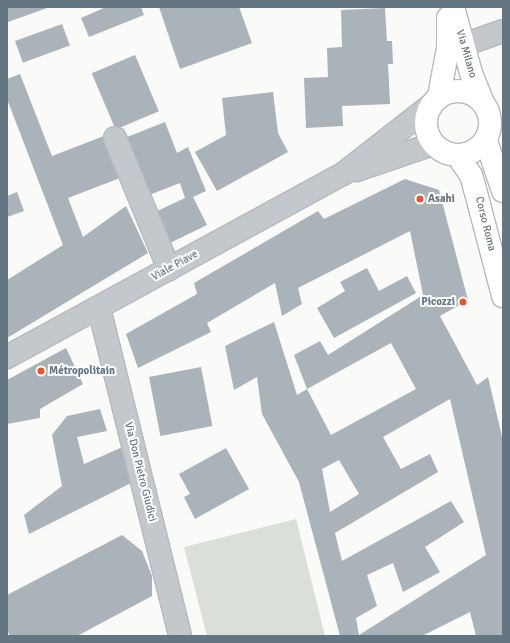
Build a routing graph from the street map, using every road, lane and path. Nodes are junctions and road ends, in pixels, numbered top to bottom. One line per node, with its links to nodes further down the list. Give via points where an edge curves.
1 (448, 7): 6 (main road, Via Milano, via 448,48)
2 (453, 7): 4 (main road, Via Milano)
3 (503, 31): 4 (street)
4 (463, 45): 5 (main road, Via Milano)
5 (482, 100): 6 (main road, via 471,93 454,90); 8 (main road, via 490,115 491,127)
6 (435, 101): 9 (main road, via 426,119 427,133); 11 (street, Viale Piave)
7 (115, 138): 13 (street)
8 (486, 141): 10 (main road, via 477,150); 12 (main road)
9 (433, 144): 10 (main road, via 446,154); 11 (street, Viale Piave)
10 (458, 156): 14 (main road, Corso Roma, via 471,175)
11 (343, 174): 13 (street, Viale Piave)
12 (503, 191)
13 (169, 269): 15 (street, Viale Piave)
14 (503, 296)
15 (99, 308): 16 (street, Viale Piave); 17 (street, Via Don Pietro Giudici)
16 (7, 357)
17 (180, 636)

